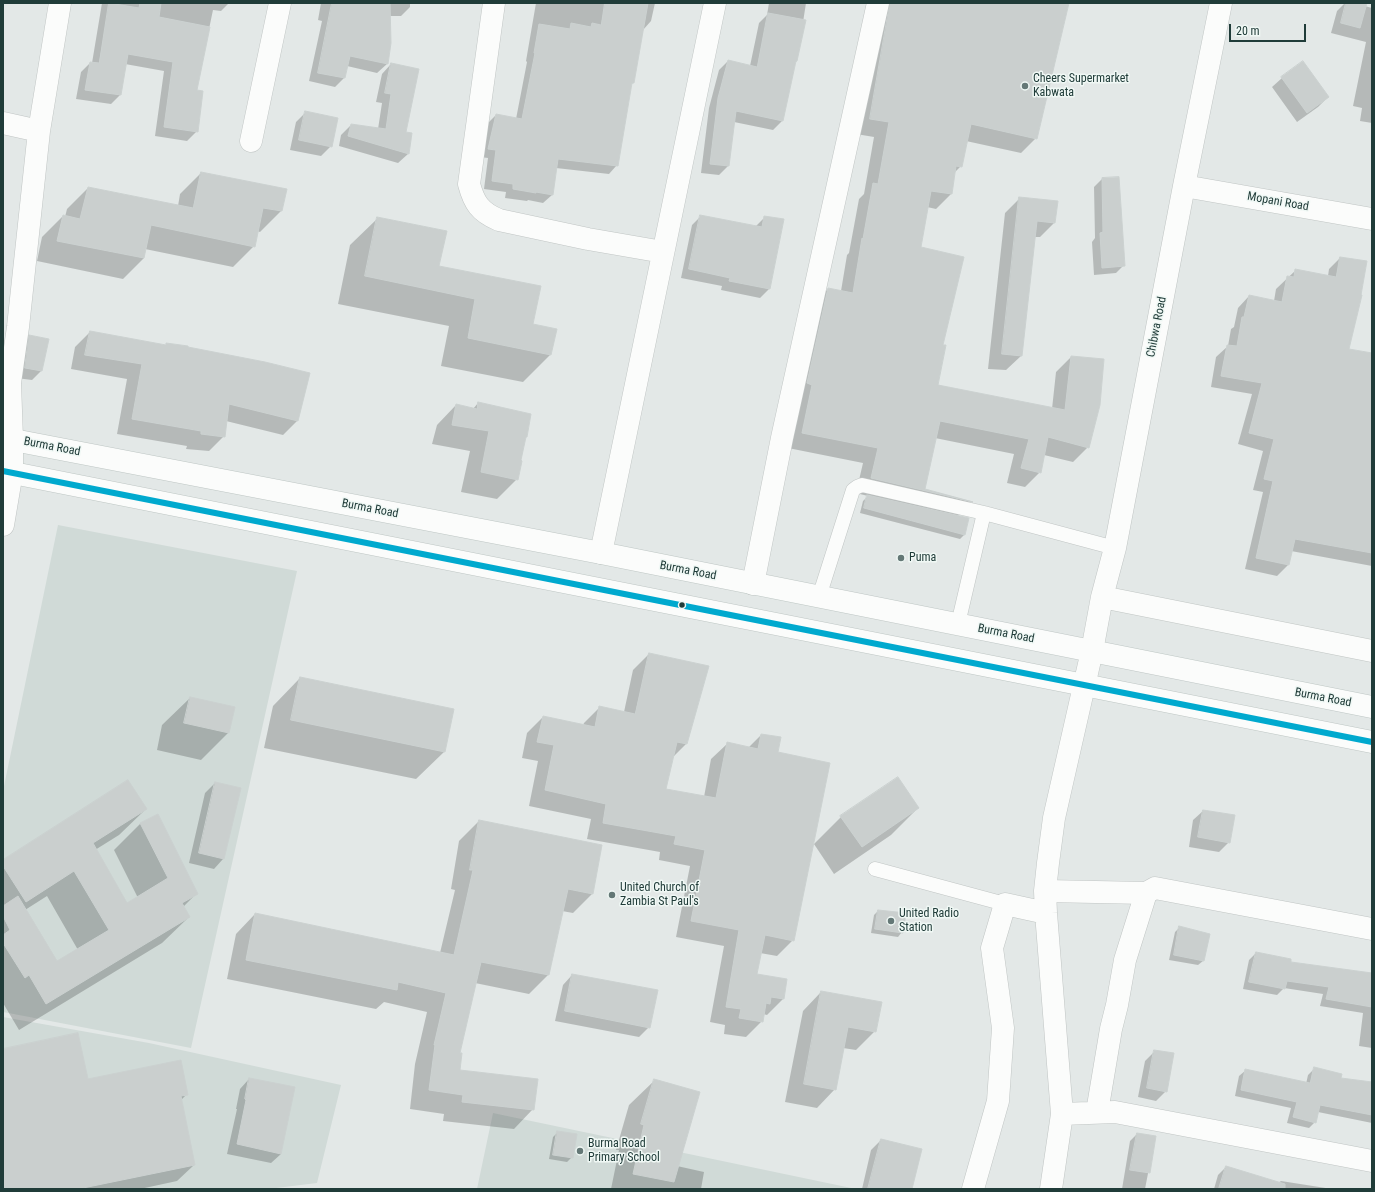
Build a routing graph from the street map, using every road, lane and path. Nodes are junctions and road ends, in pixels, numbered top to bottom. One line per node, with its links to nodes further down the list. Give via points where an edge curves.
1 (60, 3): 8 (street)
2 (280, 3): 9 (street)
3 (494, 3): 12 (street, via 468,184 472,198 488,216 499,220)
4 (715, 3): 12 (street)
5 (878, 3): 19 (street)
6 (1221, 3): 10 (street, Chibwa Road)
7 (3, 122): 8 (street)
8 (39, 131): 13 (street, via 10,383)
9 (251, 142)
10 (1184, 186): 11 (street, Mopani Road); 17 (street, Chibwa Road)
11 (1372, 219)
12 (663, 252): 18 (street)
13 (8, 439): 14 (street); 18 (street, Burma Road)
14 (7, 472): 16 (street); 25 (street)
15 (984, 513): 17 (lane); 20 (lane, via 862,485 857,487 853,490); 22 (lane)
16 (3, 525)
17 (1116, 548): 21 (street, Chibwa Road)
18 (601, 553): 19 (street, Burma Road)
19 (753, 584): 20 (street, Burma Road)
20 (819, 597): 22 (street, Burma Road)
21 (1102, 597): 23 (street, Chibwa Road); 24 (street)
22 (958, 624): 23 (street, Burma Road)
23 (1092, 651): 25 (street, Chibwa Road); 26 (street, Burma Road)
24 (1372, 651)
25 (1084, 685): 27 (street); 29 (street, Chibwa Road, via 1054,818)
26 (1372, 707)
27 (1372, 742)
28 (875, 869): 31 (lane)
29 (1045, 891): 30 (street); 32 (street, Chibwa Road)
30 (1146, 893): 33 (street, via 1155,888); 34 (street, via 1125,960)
31 (1005, 904): 32 (street); 37 (street, via 992,948 1003,1028 998,1102)
32 (1046, 913): 35 (street, Chibwa Road)
33 (1372, 928)
34 (1097, 1112): 35 (street); 36 (street, via 1114,1112)
35 (1062, 1114): 38 (street, Chibwa Road)
36 (1372, 1161)
37 (973, 1189)
38 (1052, 1189)

